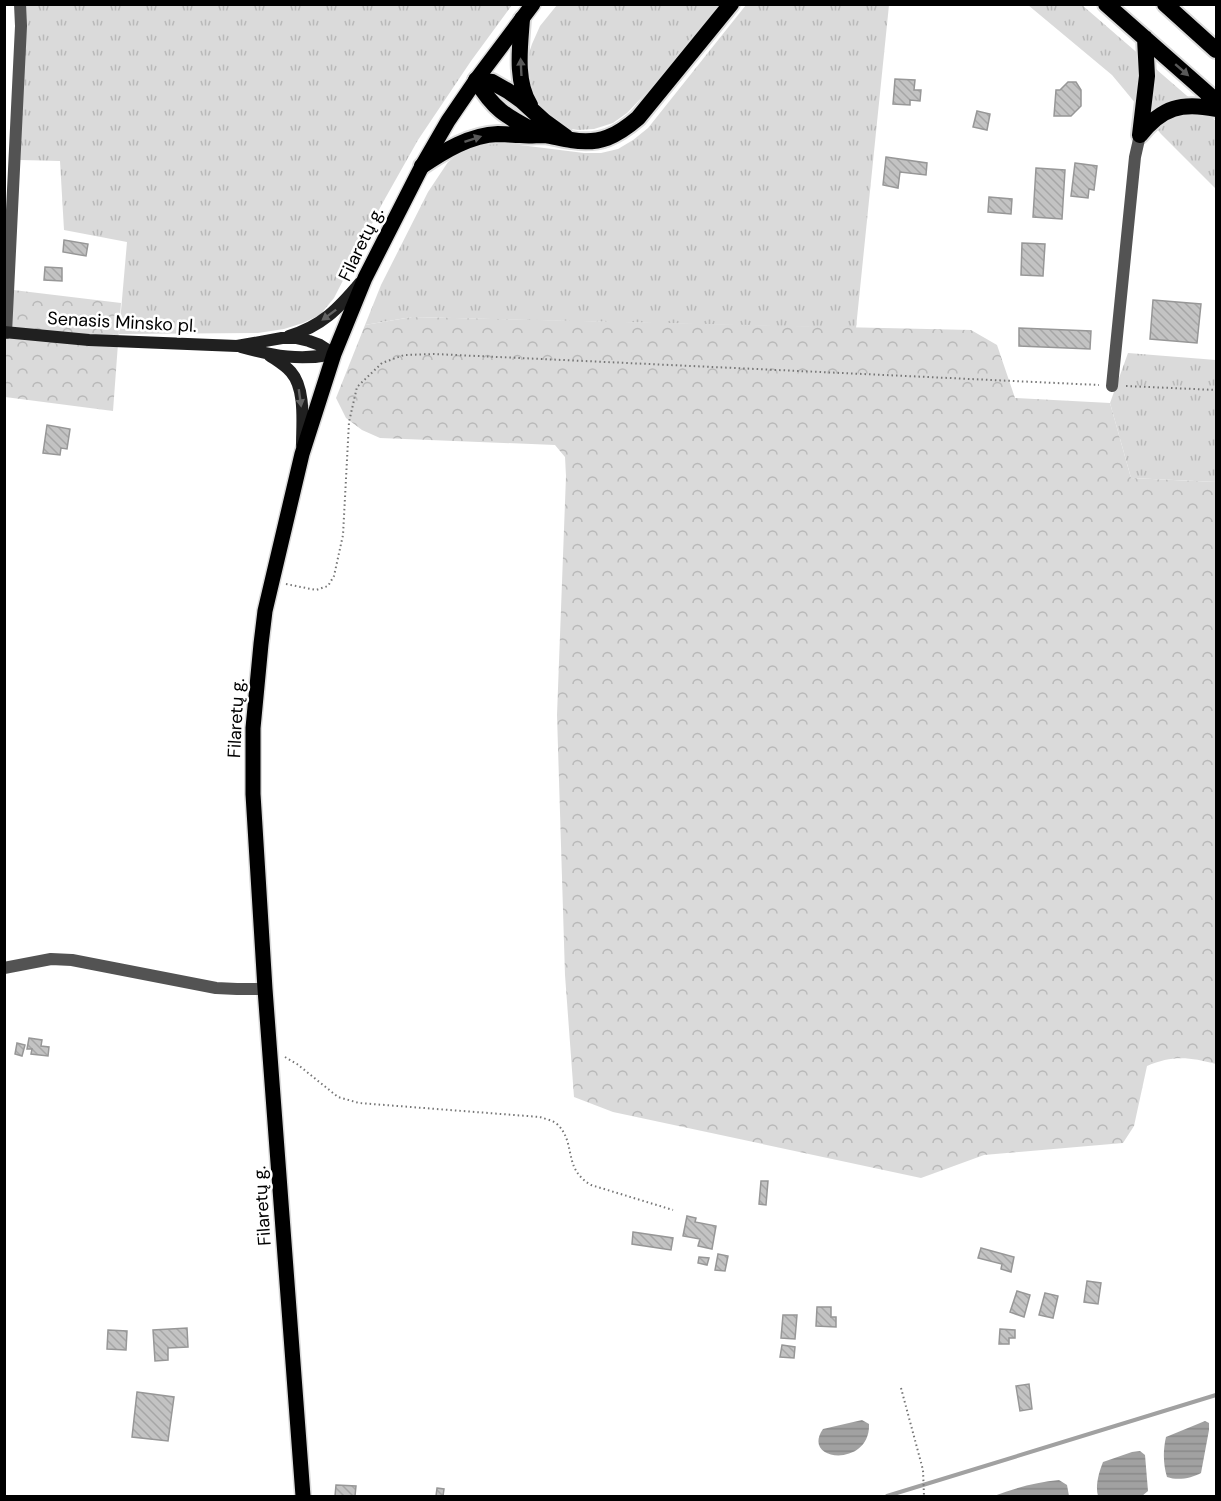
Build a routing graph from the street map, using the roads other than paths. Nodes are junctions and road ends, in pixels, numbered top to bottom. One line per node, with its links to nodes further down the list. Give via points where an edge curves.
1 (20, 4): 18 (street)
2 (533, 4): 6 (main road, Filaretų g.)
3 (731, 4): 15 (highway, via 638,118 613,136 585,142)
4 (1106, 4): 7 (highway)
5 (1165, 4): 8 (highway)
6 (522, 19): 9 (main road, Filaretų g.); 12 (highway, one-way to 6, via 522,90)
7 (1145, 38): 10 (highway, one-way to 10); 14 (highway, via 1147,76)
8 (1216, 50)
9 (476, 80): 12 (highway, via 492,82); 13 (highway, via 494,106); 16 (main road, Filaretų g.)
10 (1216, 101)
11 (1216, 109): 14 (highway, via 1172,109 1161,114)
12 (534, 111): 15 (highway)
13 (543, 135): 15 (highway); 16 (highway, one-way to 13, via 444,151 482,136)
14 (1140, 135): 23 (street)
15 (572, 140)
16 (422, 166): 17 (main road, Filaretų g.)
17 (365, 278): 19 (main road, one-way to 19, via 329,316); 21 (main road, Filaretų g.)
18 (5, 332): 20 (main road, Senasis Minsko pl.)
19 (282, 338): 20 (main road, Senasis Minsko pl.); 21 (main road, Senasis Minsko pl., via 309,341)
20 (237, 346): 22 (main road, Senasis Minsko pl.)
21 (334, 354): 22 (main road, Senasis Minsko pl., via 301,358); 24 (main road, Filaretų g.)
22 (269, 355): 24 (main road, one-way to 24, via 292,373 298,388)
23 (1112, 386)
24 (302, 454): 26 (main road, Filaretų g., via 271,582 253,728)
25 (4, 968): 26 (street, via 51,958 216,988)
26 (265, 989): 27 (main road, Filaretų g.)
27 (303, 1497)

